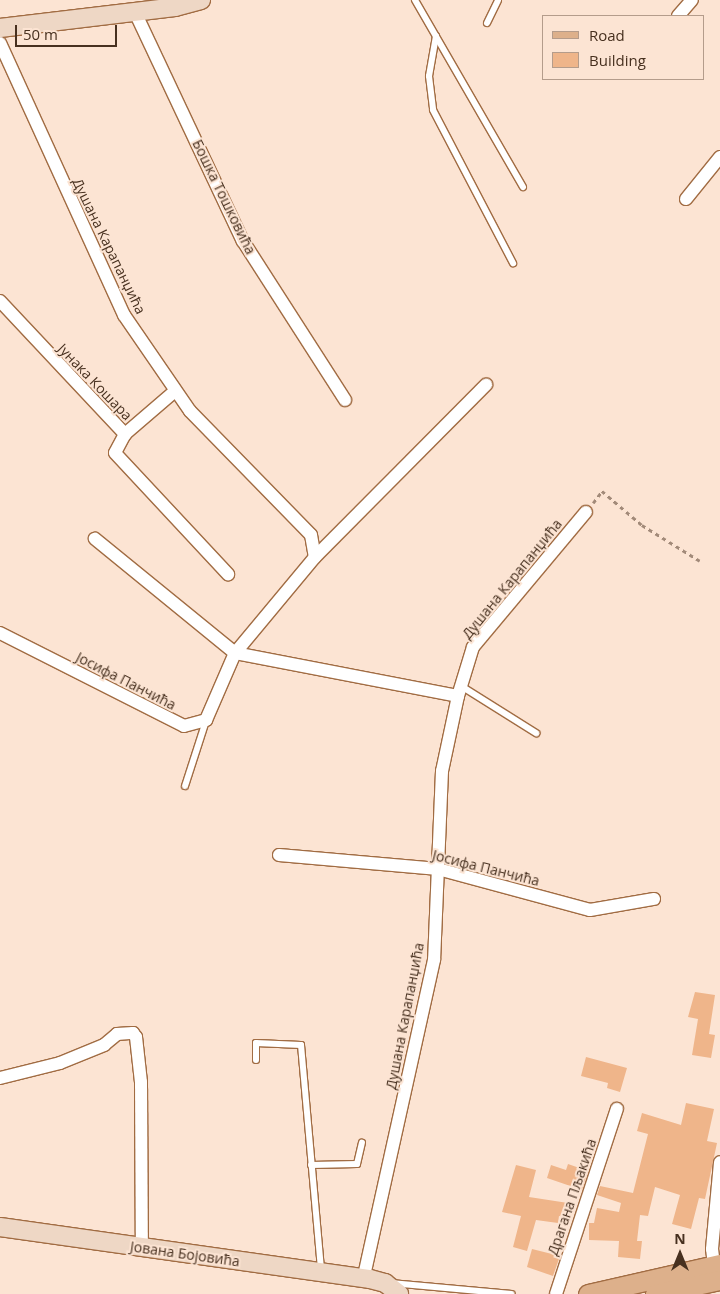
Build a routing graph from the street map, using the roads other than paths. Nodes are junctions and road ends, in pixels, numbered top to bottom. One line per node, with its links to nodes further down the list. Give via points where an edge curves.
1 (201, 0): 5 (main road)
2 (415, 0): 9 (lane)
3 (498, 0): 7 (lane)
4 (692, 0): 6 (street)
5 (135, 12): 8 (main road); 18 (street, Бошка Тошковића, via 243,241)
6 (679, 15)
7 (487, 22)
8 (0, 28)
9 (436, 36): 12 (lane); 14 (lane, via 429,76 433,110)
10 (0, 43): 17 (street, Душана Карапанџића, via 124,315)
11 (720, 157): 13 (street)
12 (523, 187)
13 (686, 199)
14 (513, 263)
15 (0, 301): 19 (street, Јунака Кошара, via 12,318)
16 (486, 385): 22 (street)
17 (174, 392): 19 (street, Јунака Кошара); 22 (street, Душана Карапанџића, via 311,534)
18 (345, 400)
19 (125, 434): 23 (street, via 115,453)
20 (586, 512): 26 (street, Душана Карапанџића, via 473,647)
21 (95, 539): 25 (street)
22 (315, 557): 25 (street)
23 (228, 574)
24 (0, 633): 27 (street, Јосифа Панчића, via 184,726)
25 (235, 653): 26 (street); 27 (street)
26 (460, 691): 28 (lane); 31 (street, Душана Карапанџића, via 442,771)
27 (206, 720): 29 (lane)
28 (536, 733)
29 (185, 786)
30 (279, 855): 31 (street, Јосифа Панчића)
31 (438, 869): 32 (street, Јосифа Панчића, via 590,910); 43 (street, Душана Карапанџића, via 434,960)
32 (654, 899)
33 (256, 1060): 38 (lane, via 256,1043 301,1045)
34 (0, 1078): 40 (street, via 60,1063 104,1045 117,1034 133,1033 141,1082)
35 (617, 1109): 46 (street, Драгана Пљакића)
36 (362, 1143): 38 (lane, via 357,1164)
37 (720, 1162): 42 (street, via 712,1250)
38 (312, 1165): 41 (lane)
39 (0, 1227): 40 (main road, Јована Бојовића)
40 (142, 1247): 41 (main road, Јована Бојовића)
41 (321, 1273): 43 (main road, Јована Бојовића)
42 (718, 1274): 47 (main road); 48 (main road)
43 (375, 1284): 44 (main road); 45 (lane, via 426,1284)
44 (398, 1294)
45 (512, 1294)
46 (556, 1294)
47 (588, 1294)
48 (655, 1294)

